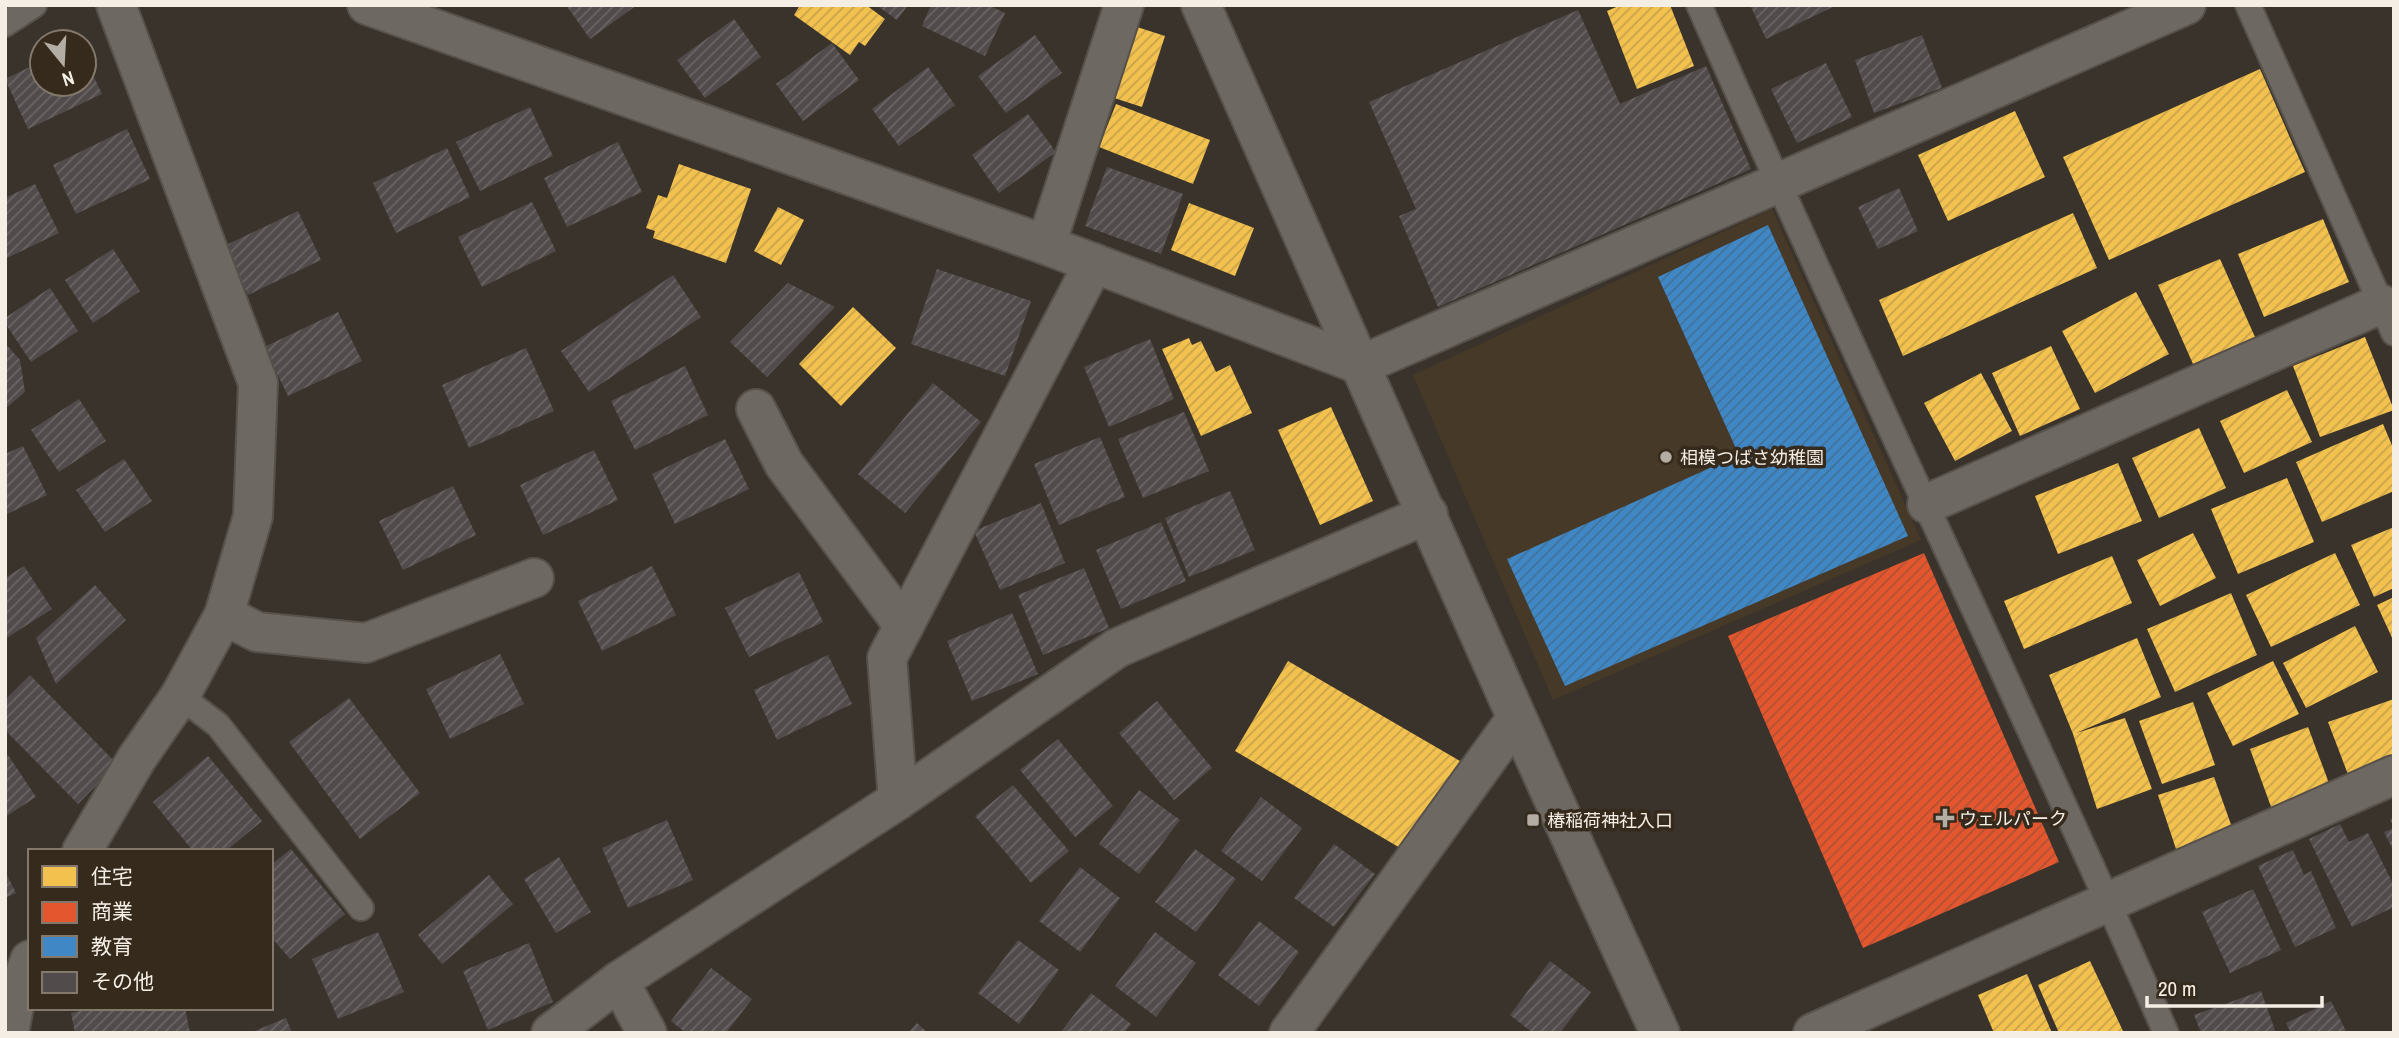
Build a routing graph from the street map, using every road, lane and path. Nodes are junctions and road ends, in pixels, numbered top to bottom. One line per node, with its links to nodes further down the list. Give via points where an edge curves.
1 (34, 5): 9 (lane)
2 (116, 5): 19 (street, via 258,383 253,516)
3 (368, 5): 11 (street)
4 (1124, 5): 11 (street)
5 (1201, 5): 14 (street)
6 (1699, 5): 10 (lane)
7 (2186, 5): 10 (street)
8 (2248, 5): 13 (lane)
9 (5, 24)
10 (1777, 184): 14 (street); 16 (lane)
11 (1046, 245): 12 (street)
12 (1094, 263): 14 (street); 20 (street)
13 (2387, 318): 16 (street)
14 (1361, 365): 17 (street)
15 (756, 409): 20 (street, via 784,464)
16 (1927, 504): 26 (lane)
17 (1429, 514): 22 (street); 24 (street, via 1117,648)
18 (534, 578): 19 (street, via 366,643 257,632)
19 (224, 615): 21 (street)
20 (904, 626): 24 (street, via 887,658)
21 (180, 696): 25 (street); 27 (lane, via 218,725)
22 (1516, 719): 33 (street); 34 (street)
23 (2394, 775): 26 (street)
24 (898, 800): 29 (street)
25 (83, 849)
26 (2108, 901): 35 (street); 36 (lane)
27 (361, 908)
28 (28, 965): 30 (street)
29 (619, 981): 31 (street); 32 (street)
30 (9, 1033)
31 (551, 1033)
32 (647, 1033)
33 (1290, 1033)
34 (1660, 1033)
35 (1814, 1033)
36 (2166, 1033)

